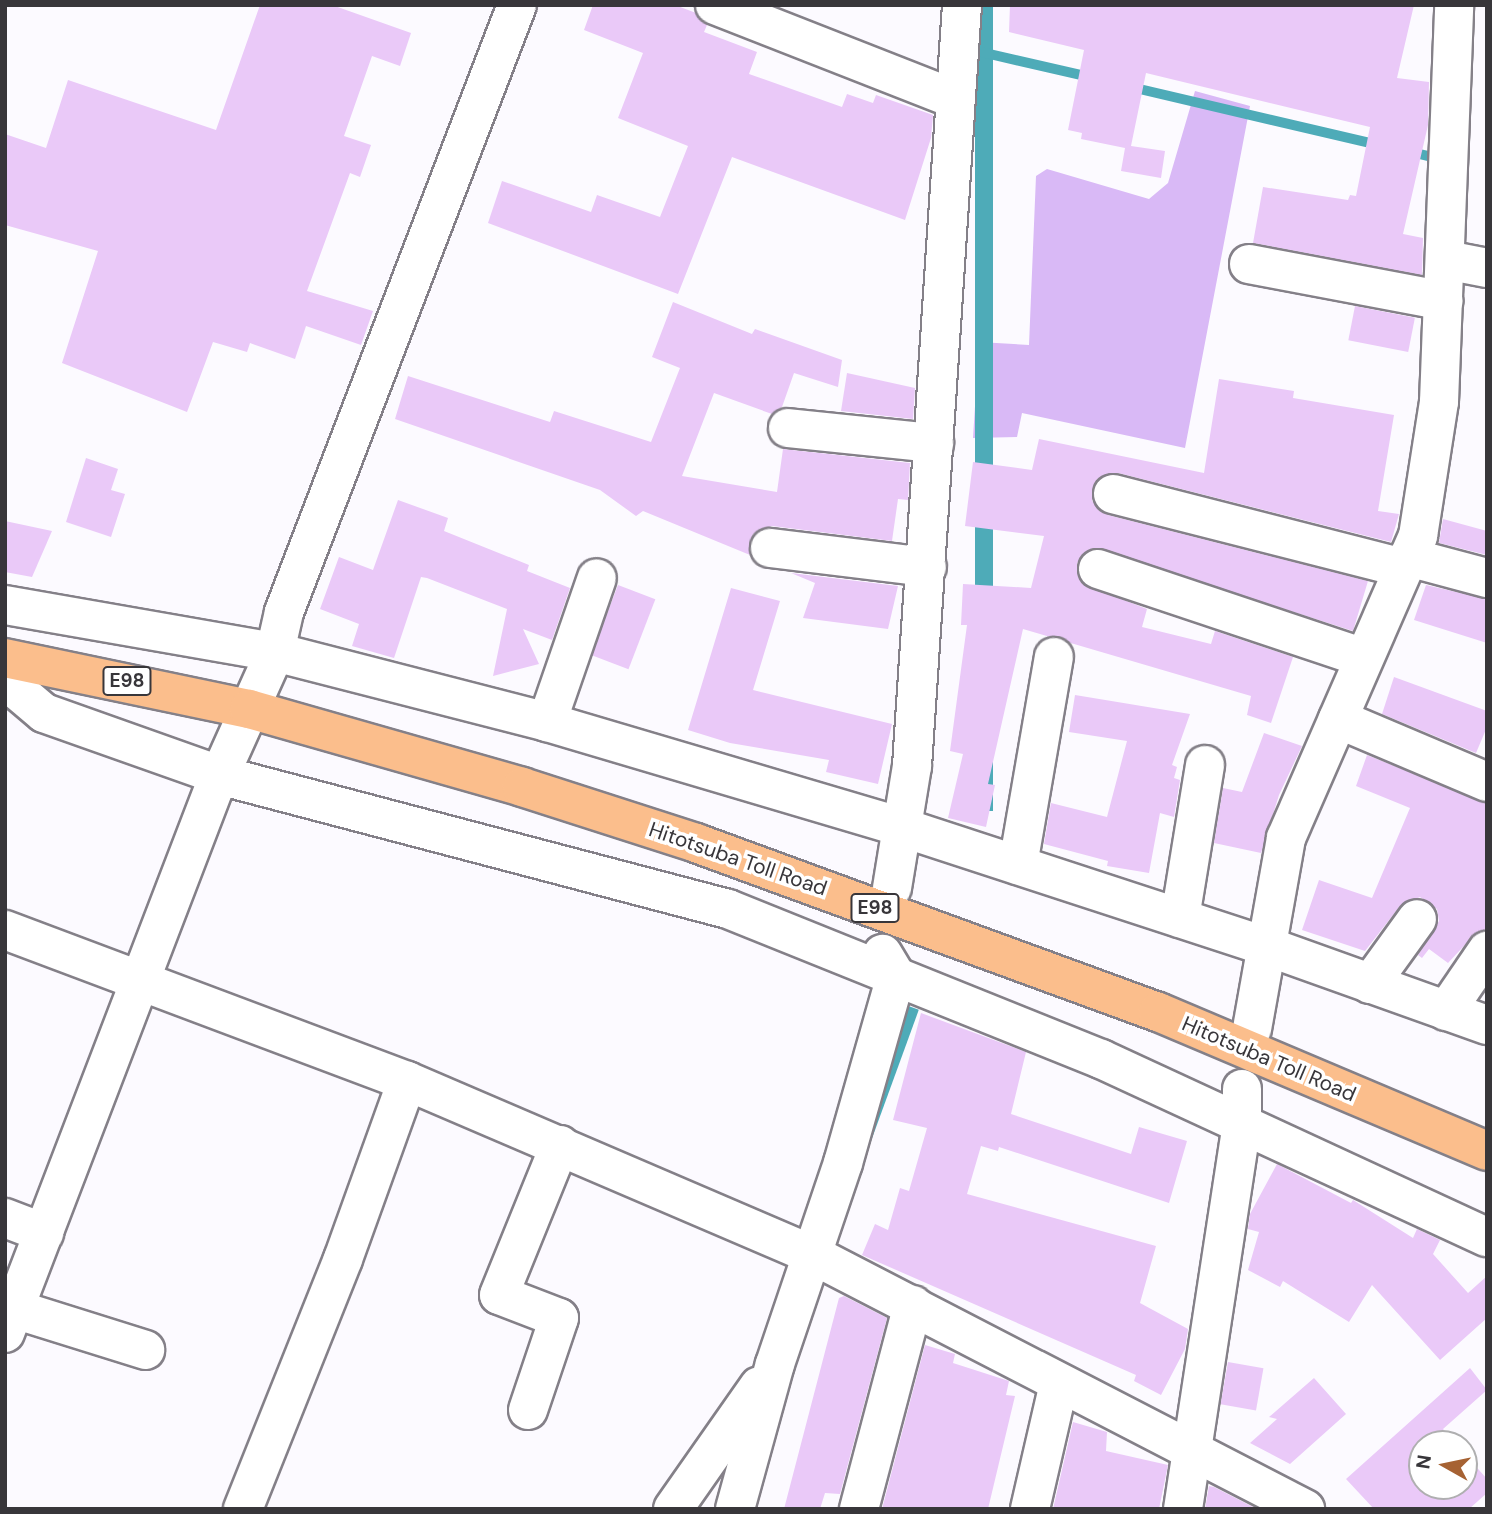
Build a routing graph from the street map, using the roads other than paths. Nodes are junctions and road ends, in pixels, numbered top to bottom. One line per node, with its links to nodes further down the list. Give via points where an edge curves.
1 (517, 5): 20 (street, via 284,612)
2 (715, 5): 5 (street)
3 (962, 5): 5 (street)
4 (1454, 5): 6 (street)
5 (955, 99): 11 (street)
6 (1446, 260): 8 (street); 9 (street)
7 (1249, 264): 9 (street)
8 (1487, 268)
9 (1444, 301): 14 (street, via 1439,402 1418,536)
10 (788, 428): 11 (street)
11 (934, 443): 15 (street)
12 (1113, 494): 14 (street, via 1244,542)
13 (770, 548): 15 (street)
14 (1406, 562): 18 (street); 23 (street)
15 (927, 567): 31 (street)
16 (1098, 569): 23 (street, via 1181,612)
17 (597, 578): 27 (street)
18 (1487, 578)
19 (5, 606): 20 (street)
20 (275, 652): 25 (street); 27 (street)
21 (1055, 657): 32 (street)
22 (5, 658): 25 (main road, Hitotsuba Toll Road / E98)
23 (1364, 658): 26 (street)
24 (5, 680): 29 (street, via 44,712)
25 (249, 709): 29 (street); 48 (main road, Hitotsuba Toll Road / E98, via 522,787 696,843 1158,1012)
26 (1338, 719): 30 (street); 37 (street, via 1286,838)
27 (547, 722): 31 (street)
28 (1205, 765): 34 (street)
29 (219, 775): 39 (street, via 727,909); 40 (street)
30 (1487, 782)
31 (904, 828): 32 (street); 33 (street)
32 (1018, 865): 34 (street)
33 (892, 888)
34 (1180, 918): 37 (street)
35 (1417, 919): 41 (street)
36 (5, 930): 40 (street)
37 (1266, 946): 41 (street); 44 (street)
38 (1487, 951): 42 (street)
39 (889, 964): 46 (street, via 1101,1059); 52 (street)
40 (141, 980): 45 (street); 50 (street)
41 (1370, 984): 42 (street)
42 (1446, 1011): 43 (street)
43 (1487, 1026)
44 (1252, 1029)
45 (407, 1081): 47 (street); 60 (street, via 343,1259)
46 (1242, 1106): 51 (street); 59 (street)
47 (560, 1145): 52 (street); 58 (street, via 499,1295 559,1318)
48 (1487, 1150)
49 (5, 1219): 50 (street)
50 (44, 1233): 54 (street)
51 (1487, 1237)
52 (814, 1255): 53 (street); 56 (street)
53 (913, 1306): 57 (street); 63 (street)
54 (8, 1316): 55 (street)
55 (145, 1350)
56 (775, 1364): 61 (street); 62 (street)
57 (1059, 1383): 59 (street); 64 (street)
58 (528, 1410)
59 (1191, 1451): 65 (street); 66 (street)
60 (243, 1509)
61 (673, 1509)
62 (735, 1509)
63 (859, 1509)
64 (1030, 1509)
65 (1182, 1509)
66 (1305, 1509)

